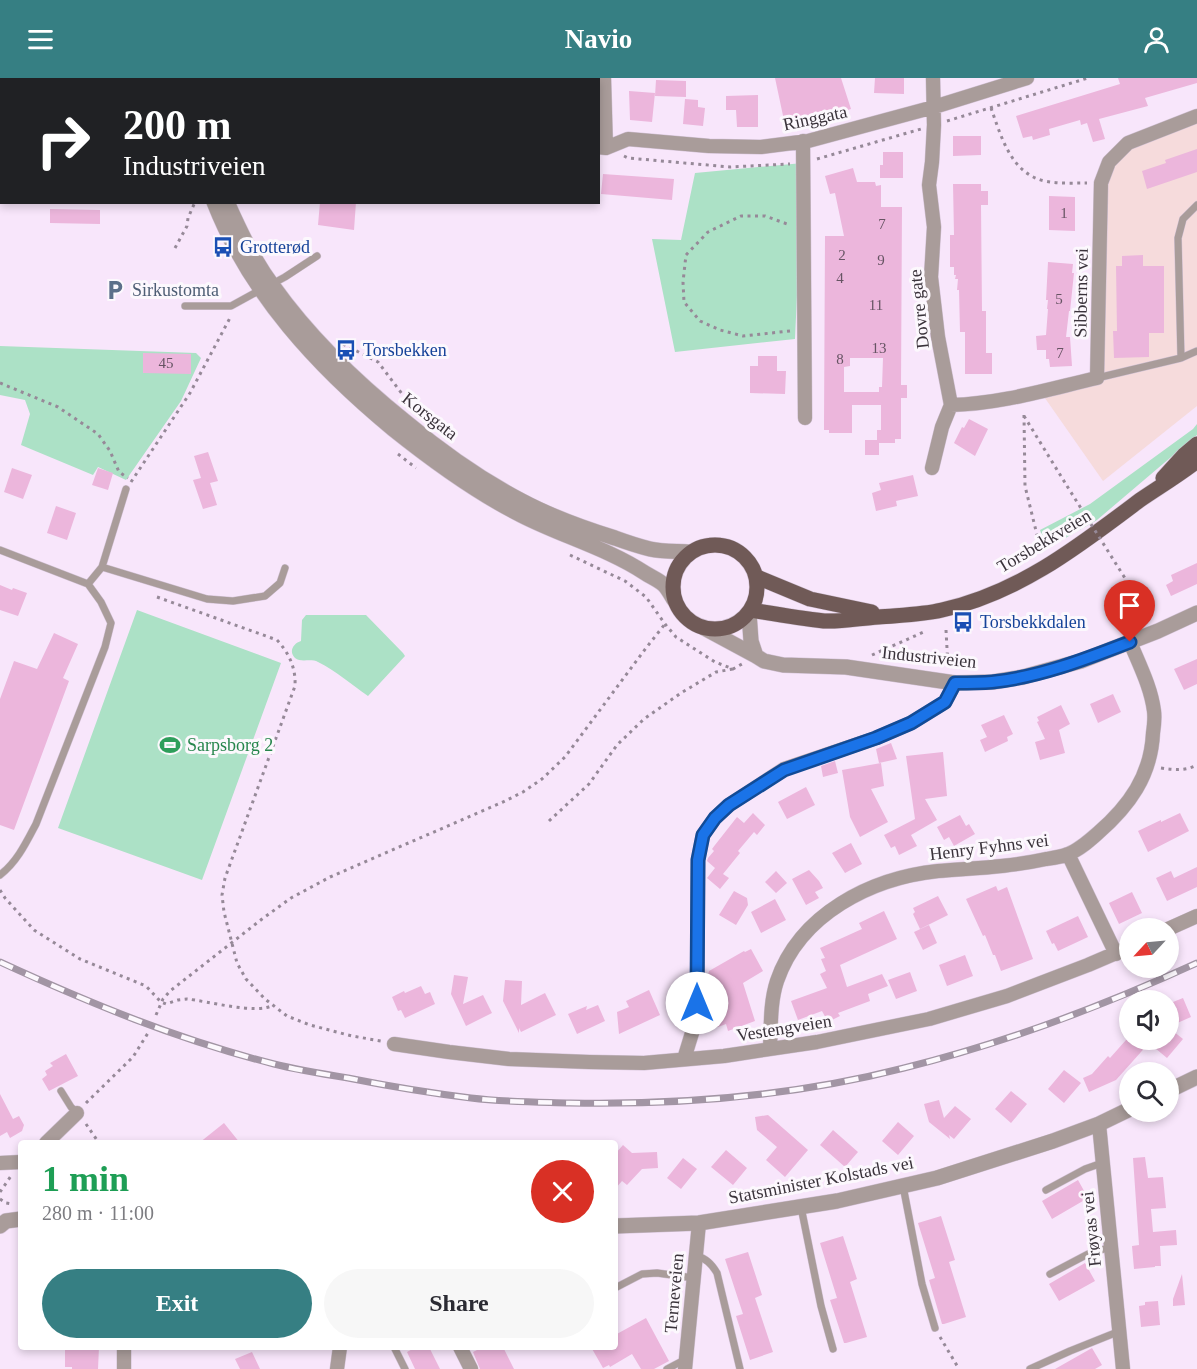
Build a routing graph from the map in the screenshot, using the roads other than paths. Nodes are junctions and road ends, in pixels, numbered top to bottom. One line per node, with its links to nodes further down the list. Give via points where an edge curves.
1 (604, 78): 7 (street)
2 (933, 78): 4 (street, Dovre gate)
3 (1027, 78): 4 (street, Ringgata)
4 (934, 107): 6 (street, Ringgata); 17 (street, Dovre gate, via 929,185 934,228 931,277)
5 (1197, 116): 16 (street, Sibberns vei, via 1128,143 1109,162 1101,183)
6 (803, 141): 7 (street, Ringgata, via 761,147 628,139); 18 (street)
7 (602, 148)
8 (215, 204): 12 (street, via 236,250)
9 (228, 204): 12 (street, Korsgata)
10 (1197, 205): 15 (lane, via 1183,219 1178,238)
11 (317, 256): 12 (lane)
12 (266, 287): 13 (lane, via 231,306); 25 (street, Korsgata, via 380,402 486,481 557,518 595,532 651,549); 30 (street, Korsgata, via 286,324 322,365 431,460 522,515 632,564 665,586)
13 (185, 306)
14 (1197, 351): 15 (lane)
15 (1181, 358): 16 (lane)
16 (1097, 378): 17 (street, via 1016,397)
17 (951, 405): 21 (street)
18 (805, 418)
19 (1197, 444): 23 (main road, Torsbekkveien)
20 (1197, 461): 23 (main road, Torsbekkveien)
21 (932, 468)
22 (126, 489): 26 (lane)
23 (1143, 499): 33 (main road, Torsbekkveien, via 1076,549 993,594 943,610)
24 (0, 550): 29 (lane)
25 (690, 552): 28 (main road, via 716,544 730,547 747,559); 30 (main road, via 674,574)
26 (102, 567): 27 (lane, via 207,599 233,601 265,596 280,583); 29 (lane)
27 (285, 568)
28 (757, 577): 31 (main road, via 756,600); 33 (main road, Torsbekkveien, via 810,599)
29 (88, 584): 39 (lane, via 111,623 105,647 36,824 12,865)
30 (674, 600): 34 (main road, via 691,623)
31 (750, 612): 33 (main road, Torsbekkveien, via 826,621); 34 (main road, via 729,628); 36 (street)
32 (1197, 613): 35 (street, Industriveien)
33 (890, 616)
34 (704, 628): 36 (street, Industriveien)
35 (1130, 642): 37 (street, Industriveien, via 1023,677); 38 (street, Henry Fyhns vei, via 1148,684 1154,712 1153,744 1147,767 1116,818)
36 (756, 656): 37 (street, Industriveien, via 783,665 846,667)
37 (953, 682): 46 (street, via 945,702 911,723 784,770 715,818 703,835 698,860 697,1003)
38 (1068, 854): 43 (street); 45 (street, Henry Fyhns vei, via 1021,865 901,878 843,902 802,936 788,957 772,1004)
39 (0, 875)
40 (1197, 916): 41 (street)
41 (1179, 924)
42 (1119, 952): 43 (street, Vestengveien)
43 (1116, 954): 45 (street, Vestengveien, via 1007,996 928,1019)
44 (394, 1044): 46 (street, Vestengveien, via 509,1059 644,1063)
45 (770, 1048): 46 (street, Vestengveien)
46 (684, 1059)
47 (1197, 1077): 48 (street)
48 (1179, 1086)
49 (61, 1091): 50 (lane)
50 (77, 1113): 53 (street)
51 (1119, 1114): 52 (street, Statsminister Kolstads vei)
52 (1099, 1124): 56 (street, Frøyas vei); 57 (street, Statsminister Kolstads vei)
53 (49, 1140)
54 (18, 1162): 55 (street)
55 (0, 1163)
56 (1102, 1163): 58 (lane); 62 (street, Frøyas vei)
57 (903, 1186): 59 (street, Statsminister Kolstads vei); 67 (lane, via 922,1284)
58 (1046, 1190)
59 (801, 1207): 60 (street, Statsminister Kolstads vei); 69 (lane)
60 (699, 1223): 61 (street, Statsminister Kolstads vei); 63 (street, Terneveien)
61 (618, 1226)
62 (1111, 1247): 64 (lane); 68 (street, Frøyas vei)
63 (696, 1255): 65 (street, Terneveien); 80 (lane, via 711,1263 717,1273)
64 (1050, 1274)
65 (694, 1278): 66 (lane, via 642,1274); 74 (street, Terneveien)
66 (618, 1286)
67 (935, 1328)
68 (1120, 1331): 81 (lane); 82 (street, Frøyas vei)
69 (833, 1349)
70 (124, 1350): 75 (street)
71 (340, 1350): 76 (street)
72 (396, 1350): 77 (lane)
73 (462, 1350): 78 (street)
74 (686, 1366): 79 (lane)
75 (124, 1369)
76 (337, 1369)
77 (405, 1369)
78 (471, 1369)
79 (667, 1369)
80 (740, 1369)
81 (1030, 1369)
82 (1123, 1369)

